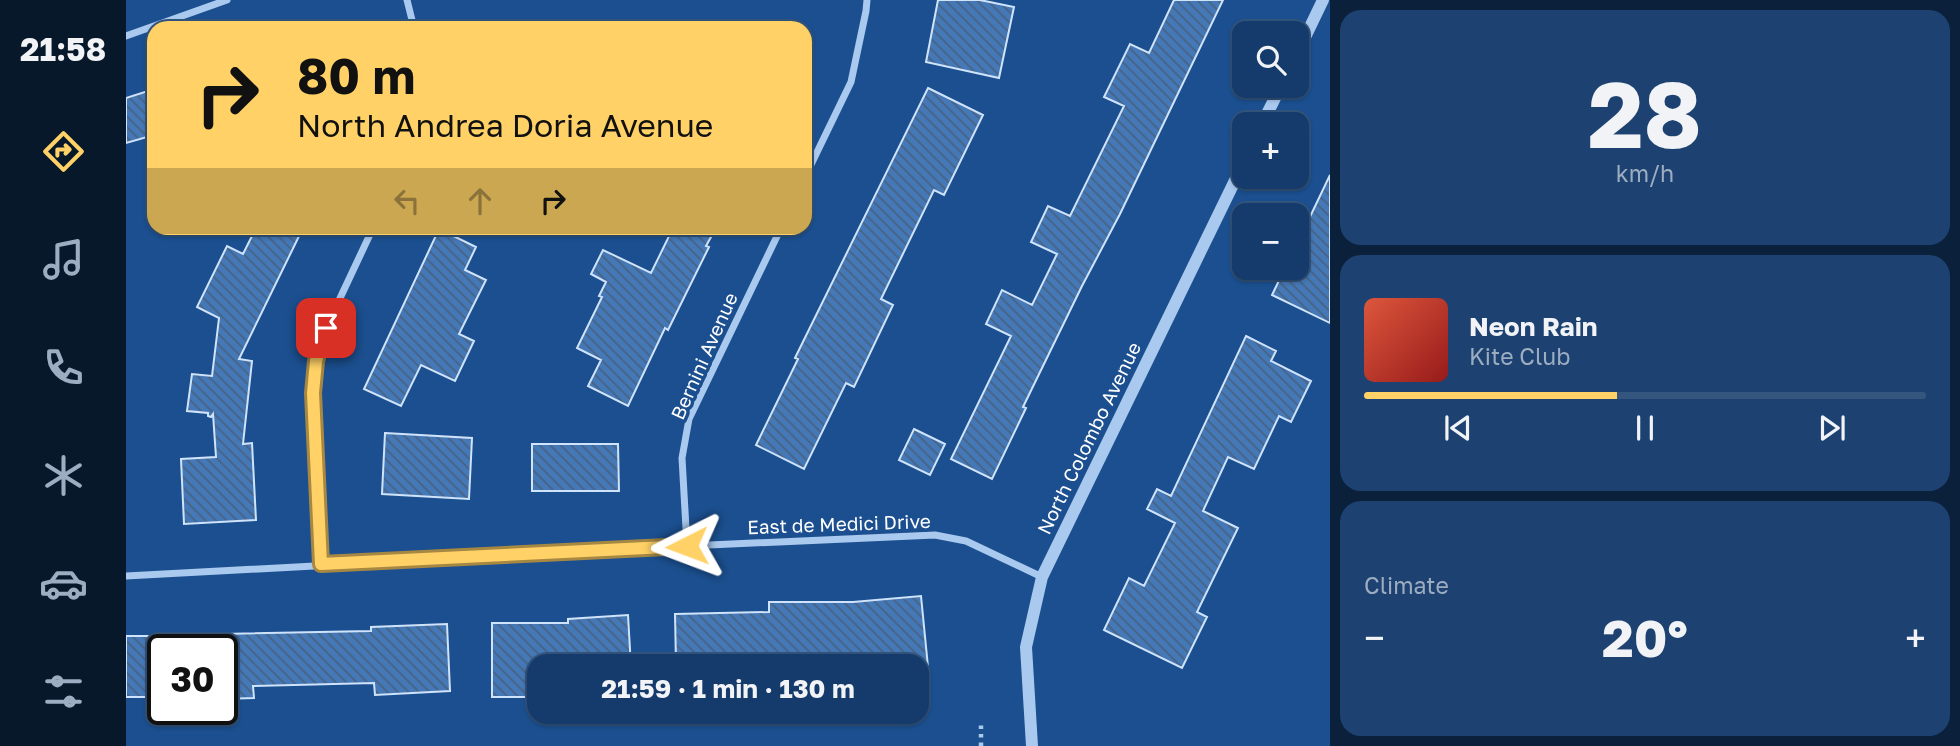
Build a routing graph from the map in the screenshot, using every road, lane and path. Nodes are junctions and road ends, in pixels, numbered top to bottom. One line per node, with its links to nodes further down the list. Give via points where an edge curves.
1 (227, 0): 5 (street)
2 (407, 0): 6 (street)
3 (867, 0): 10 (street, via 851,82)
4 (1323, 0): 8 (street)
5 (168, 21)
6 (412, 21)
7 (147, 29): 9 (street)
8 (1309, 29)
9 (126, 36)
10 (812, 163)
11 (1232, 187): 17 (street, North Colombo Avenue)
12 (370, 235): 15 (street, via 326,328 316,361 313,393)
13 (778, 235): 14 (street, Bernini Avenue, via 689,419 682,458)
14 (687, 546): 15 (street, East de Medici Drive); 17 (street, East de Medici Drive, via 935,535 966,541)
15 (321, 564): 16 (street, East de Medici Drive)
16 (126, 576)
17 (1042, 577): 20 (street, North Colombo Avenue, via 1026,648)
18 (981, 724): 19 (path)
19 (981, 746)
20 (1031, 746)

